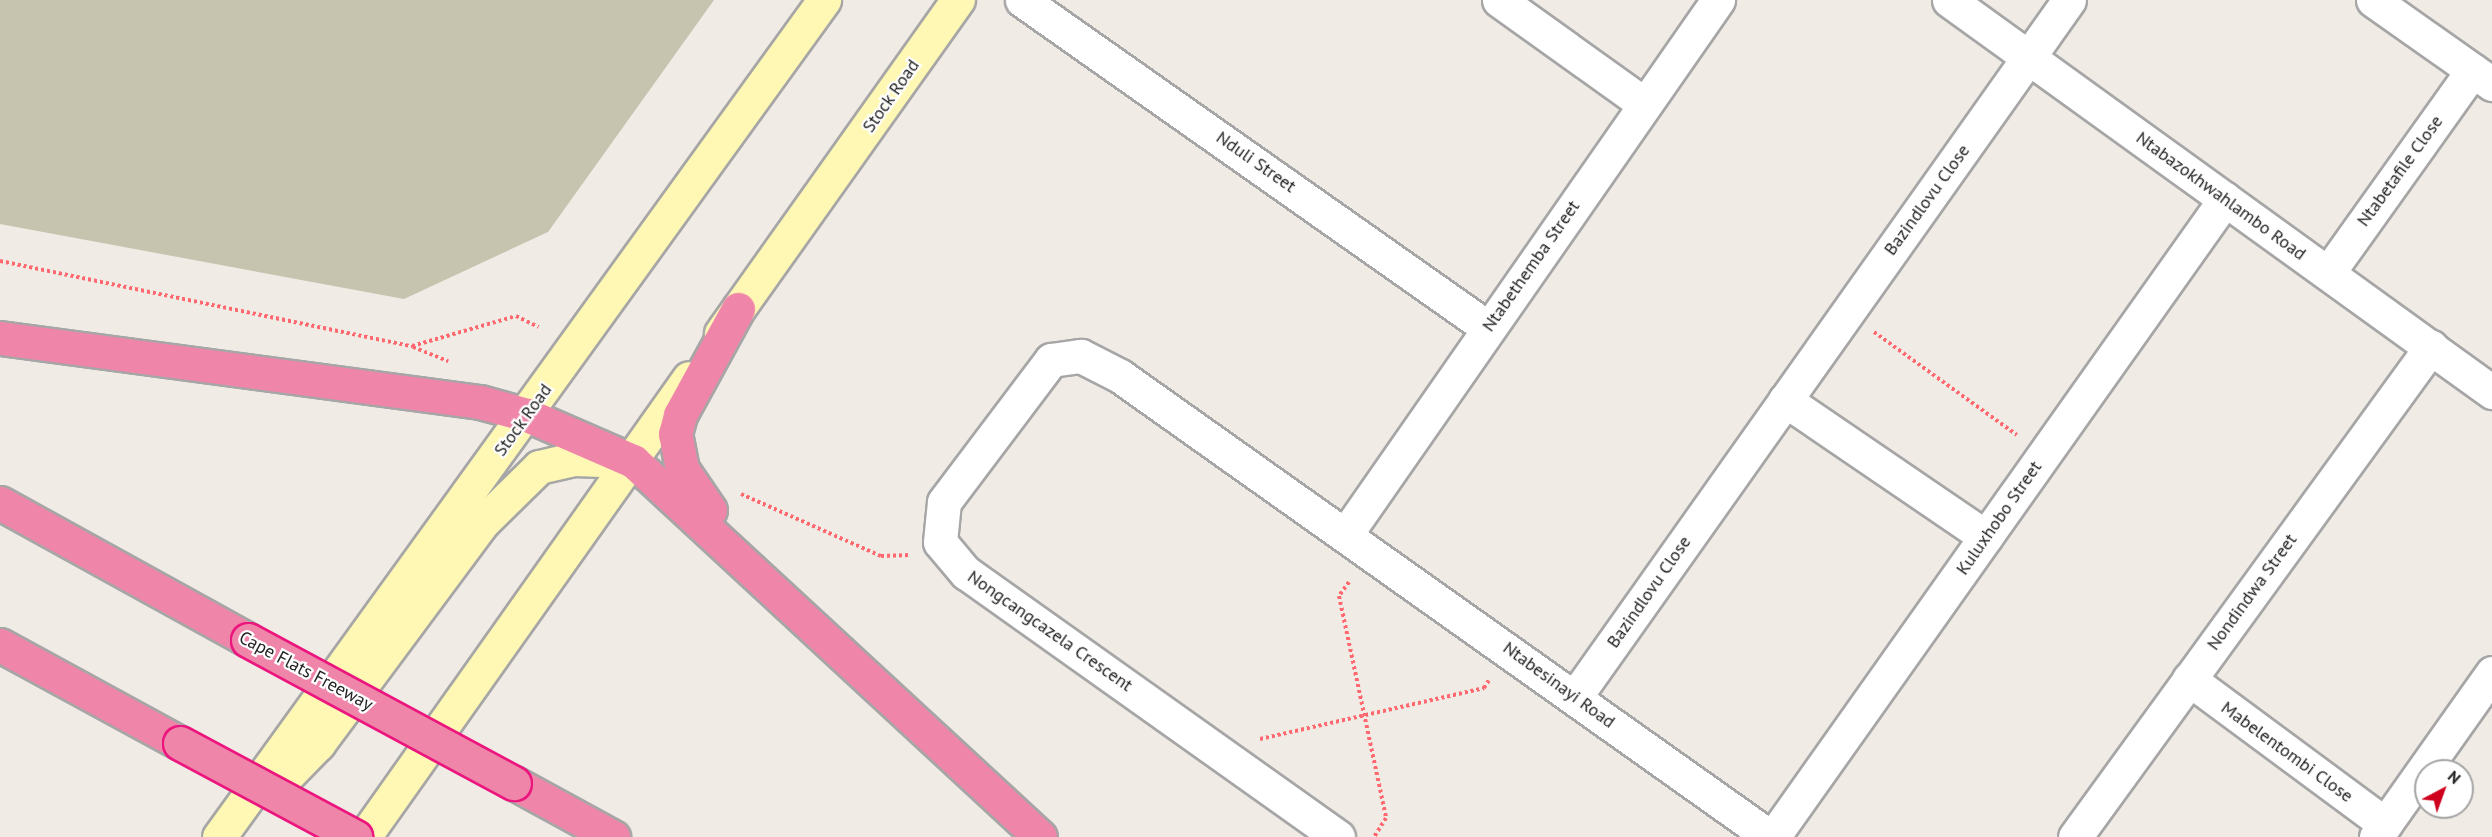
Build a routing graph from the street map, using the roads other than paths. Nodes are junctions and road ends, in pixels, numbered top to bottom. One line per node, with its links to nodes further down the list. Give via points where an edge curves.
1 (824, 0): 20 (main road, Stock Road)
2 (958, 0): 14 (main road, Stock Road)
3 (1022, 0): 15 (street, Nduli Street)
4 (1499, 0): 11 (street)
5 (1718, 0): 11 (street, Ntabethemba Street)
6 (1949, 0): 9 (street, Ntabazokhwahlambo Road)
7 (2069, 0): 9 (street, Bazindlovu Close)
8 (2373, 0): 10 (street, Ntabetafile Close)
9 (2028, 58): 12 (street, Ntabazokhwahlambo Road); 19 (street, Bazindlovu Close)
10 (2482, 77): 13 (street, Ntabetafile Close)
11 (1644, 104): 15 (street, Ntabethemba Street)
12 (2225, 199): 13 (street, Ntabazokhwahlambo Road); 23 (street, Kuluxhobo Street)
13 (2328, 273): 17 (street, Ntabazokhwahlambo Road)
14 (738, 309): 21 (main road, Stock Road); 36 (highway, via 680,415 675,434 682,469 695,495)
15 (1488, 328): 24 (street, Ntabethemba Street)
16 (0, 338): 20 (highway, via 480,402)
17 (2431, 347): 18 (street, Ntabazokhwahlambo Road); 27 (street, Nondindwa Street)
18 (2492, 392)
19 (1785, 400): 23 (street); 28 (street, Bazindlovu Close)
20 (527, 415): 21 (highway); 30 (main road, Stock Road)
21 (633, 461): 31 (main road, via 574,459 539,467 482,523 318,744); 33 (main road, Stock Road); 35 (highway)
22 (0, 503): 34 (highway, Cape Flats Freeway, bridge)
23 (1986, 537): 38 (street, Kuluxhobo Street)
24 (1358, 543): 28 (street, Ntabesinayi Road); 37 (street, Nongcangcazela Crescent, via 1098,362 1064,354 1039,370 944,502 940,542 966,573)
25 (0, 645): 32 (highway, bridge)
26 (2492, 673): 29 (street, Mabelentombi Close)
27 (2189, 679): 29 (street, Mabelentombi Close); 39 (street, Nondindwa Street)
28 (1575, 697): 38 (street, Ntabesinayi Road)
29 (2381, 831)
30 (219, 837)
31 (227, 837)
32 (355, 837)
33 (364, 837)
34 (613, 837)
35 (1040, 837)
36 (1048, 837)
37 (1338, 837)
38 (1772, 837)
39 (2075, 837)

